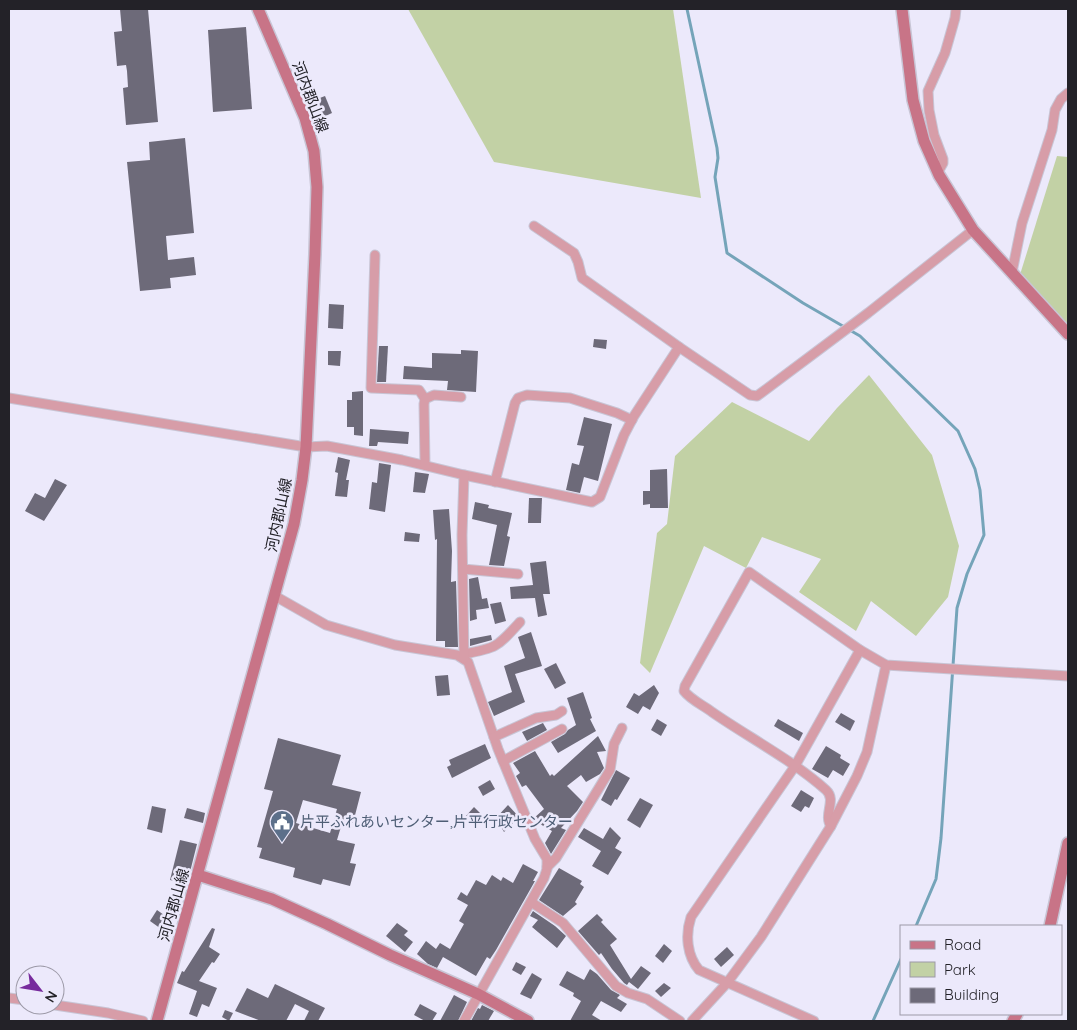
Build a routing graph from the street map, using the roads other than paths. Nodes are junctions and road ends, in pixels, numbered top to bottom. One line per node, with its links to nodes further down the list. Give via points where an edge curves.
1 (258, 9): 16 (main road, 河内郡山線, via 305,118 314,151 316,244)
2 (902, 9): 5 (main road, via 913,100 924,141)
3 (956, 9): 5 (street, via 945,53 928,91 934,135 943,159)
4 (1068, 93): 9 (street, via 1055,110 1052,130 1022,223)
5 (938, 172): 7 (main road)
6 (534, 226): 11 (street, via 574,253 582,278)
7 (973, 230): 9 (main road); 11 (street, via 757,396 750,395)
8 (375, 255): 14 (street, via 371,388 419,390)
9 (1012, 272): 10 (main road)
10 (1068, 334)
11 (679, 347): 15 (street)
12 (461, 397): 14 (street, via 434,396)
13 (9, 398): 16 (street)
14 (426, 399): 17 (street)
15 (632, 420): 19 (street, via 596,501); 19 (street, via 570,398 521,396 515,403)
16 (306, 447): 17 (street, via 326,446); 22 (main road, 河内郡山線, via 294,524)
17 (426, 465): 18 (street)
18 (464, 475): 19 (street); 20 (street)
19 (495, 482)
20 (463, 569): 21 (street); 25 (street)
21 (518, 574)
22 (275, 596): 25 (street, via 333,627 395,645); 37 (main road, 河内郡山線)
23 (520, 622): 25 (street, via 493,648)
24 (860, 650): 26 (street); 33 (street); 33 (street, via 749,572 684,689 686,694 740,732)
25 (464, 656): 31 (street)
26 (886, 665): 27 (street); 34 (street, via 867,752)
27 (1068, 676)
28 (562, 711): 31 (street, via 536,718)
29 (622, 728): 36 (street, via 614,744 610,770 556,858)
30 (562, 729): 32 (street)
31 (494, 737): 32 (street)
32 (503, 761): 36 (street, via 547,860)
33 (795, 766): 34 (street, via 827,791 831,801); 40 (street, via 691,917 688,926 693,962 703,972)
34 (831, 826): 40 (street, via 761,937)
35 (1068, 843): 39 (main road)
36 (547, 867): 38 (street)
37 (198, 875): 41 (main road, via 272,899); 44 (main road, 河内郡山線)
38 (531, 902): 41 (street); 47 (street, via 563,923 616,986 647,999)
39 (1050, 925)
40 (726, 983): 48 (street); 49 (street)
41 (478, 994): 45 (street); 46 (main road)
42 (65, 1007): 43 (street)
43 (143, 1021)
44 (158, 1021)
45 (464, 1021)
46 (528, 1021)
47 (680, 1021)
48 (692, 1021)
49 (814, 1021)

